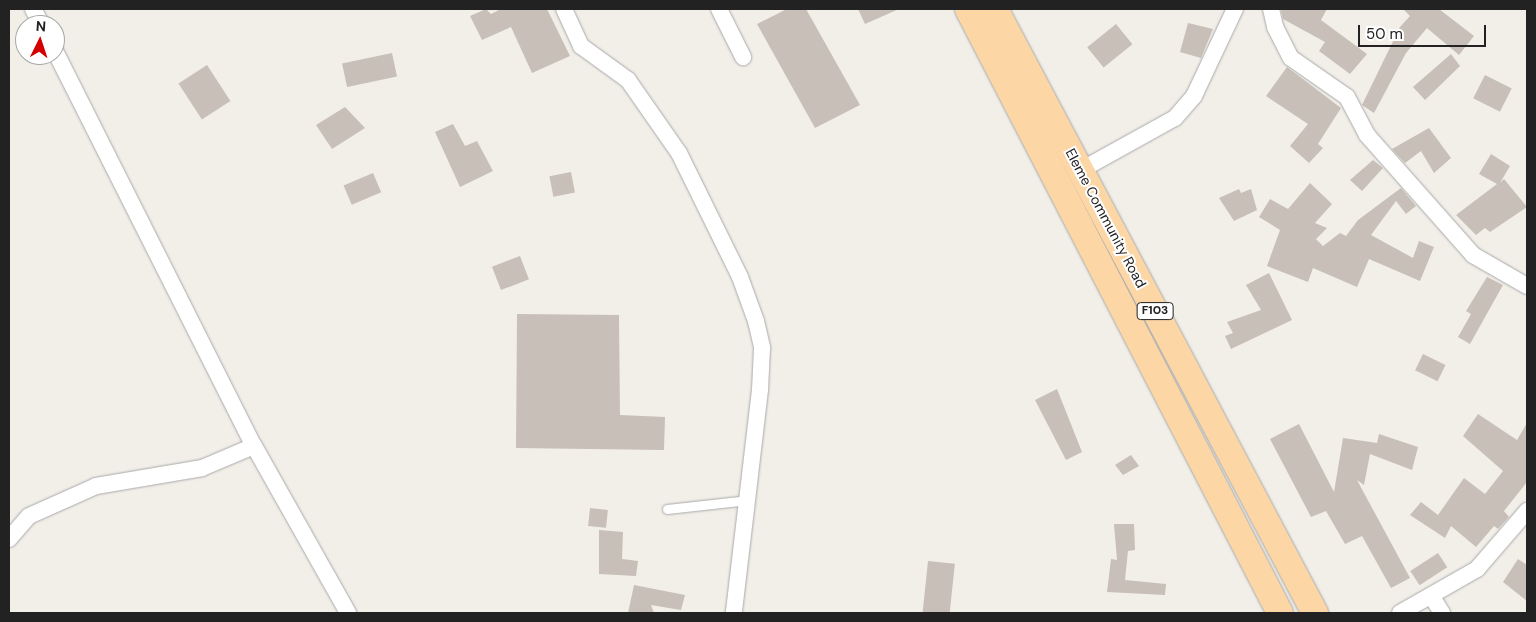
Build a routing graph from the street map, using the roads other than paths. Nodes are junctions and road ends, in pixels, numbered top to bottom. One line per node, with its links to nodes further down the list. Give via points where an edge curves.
1 (564, 9): 12 (street, via 581,46 628,80 679,153 740,277 762,348)
2 (719, 9): 7 (street)
3 (968, 9): 19 (main road, Eleme Community Road / F103)
4 (995, 9): 9 (main road, Eleme Community Road / F103)
5 (1235, 9): 9 (street, via 1194,96 1175,118)
6 (1271, 9): 10 (street, via 1275,28 1291,58 1347,97 1367,135 1418,196 1473,255)
7 (744, 57)
8 (62, 65): 11 (street)
9 (1081, 170): 20 (main road, Eleme Community Road / F103)
10 (1527, 286)
11 (254, 446): 15 (street, via 202,468 96,486 29,516); 17 (street)
12 (750, 500): 13 (lane); 18 (street)
13 (667, 509)
14 (1527, 511): 16 (street, via 1477,569)
15 (9, 539)
16 (1432, 597): 21 (street); 22 (street)
17 (348, 613)
18 (734, 613)
19 (1280, 613)
20 (1315, 613)
21 (1400, 613)
22 (1442, 613)

